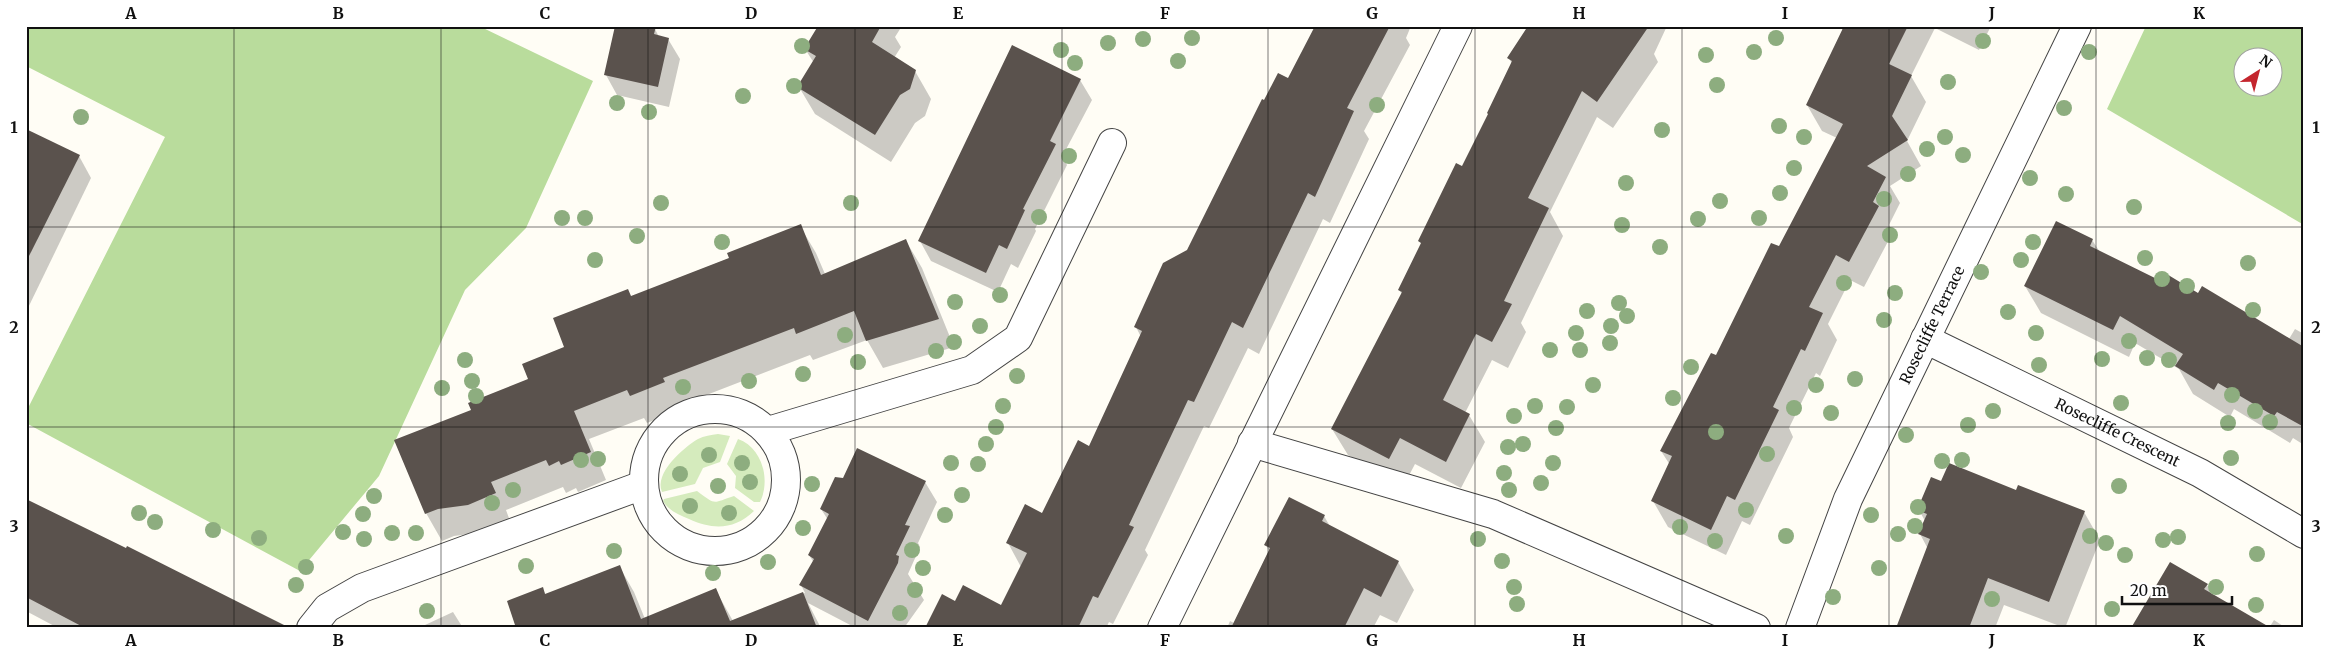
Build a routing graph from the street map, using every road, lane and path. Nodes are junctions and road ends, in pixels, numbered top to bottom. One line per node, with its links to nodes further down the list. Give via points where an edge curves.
1 (1458, 26): 6 (street)
2 (2077, 26): 4 (street, Rosecliffe Terrace)
3 (1112, 143): 5 (street, via 1018,338 972,370)
4 (1925, 340): 8 (street, Rosecliffe Crescent, via 2200,473); 12 (street, Rosecliffe Terrace, via 1848,499)
5 (768, 431): 7 (street, via 750,417 730,410 708,409 686,414 668,426 654,443 645,463); 7 (street, via 781,452 787,476 784,501 773,523 755,540 740,547 708,552 683,545 664,530 649,509)
6 (1252, 442): 10 (street); 11 (street, via 1493,514)
7 (644, 485): 9 (street, via 362,588 327,608)
8 (2304, 534)
9 (311, 628)
10 (1162, 628)
11 (1756, 628)
12 (1800, 628)

